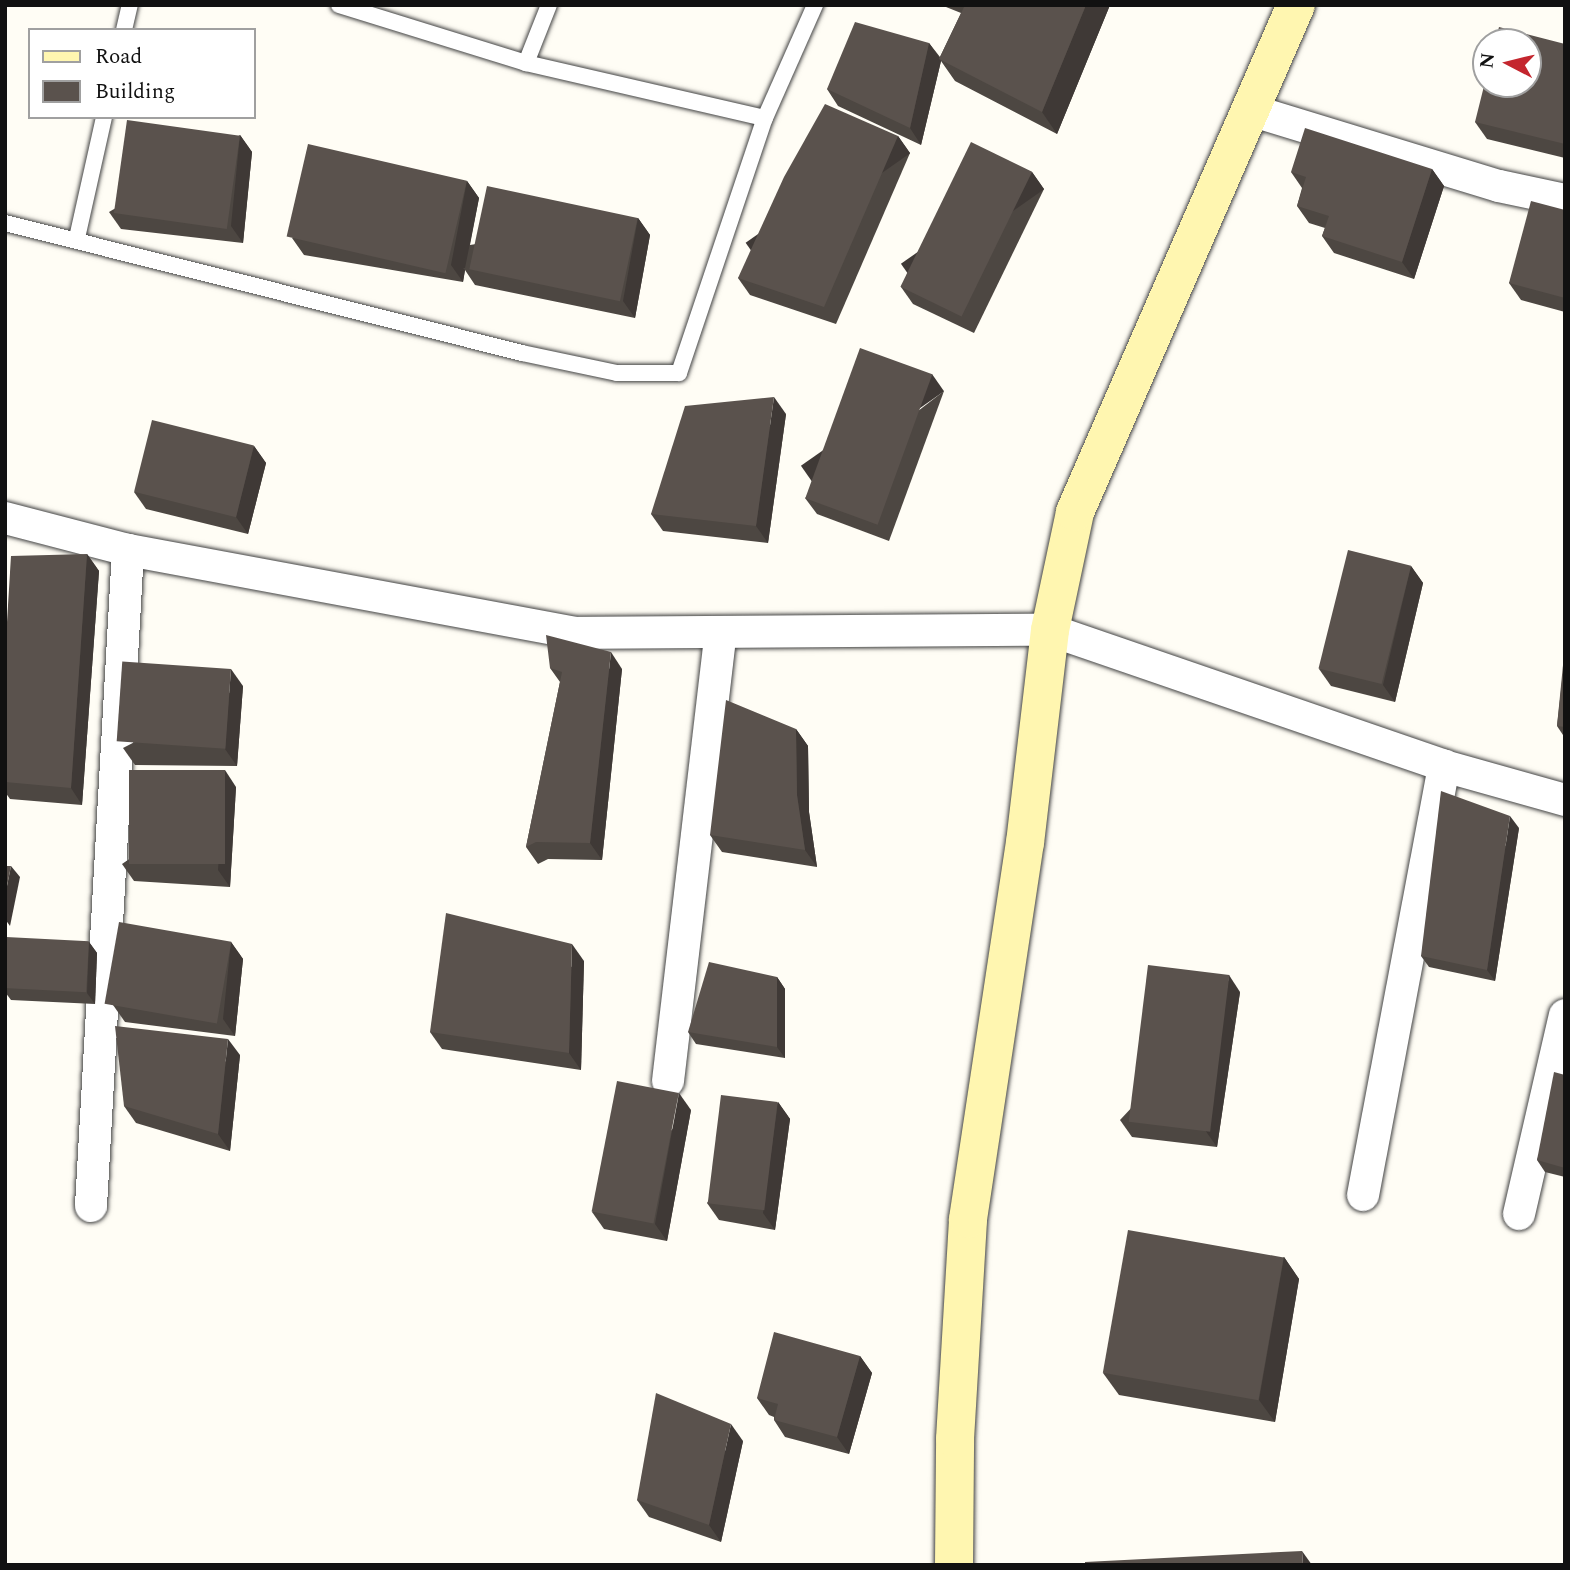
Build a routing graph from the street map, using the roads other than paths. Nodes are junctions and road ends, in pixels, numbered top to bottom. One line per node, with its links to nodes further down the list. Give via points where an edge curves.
1 (130, 5): 6 (lane)
2 (339, 5): 7 (lane)
3 (549, 5): 7 (lane)
4 (815, 5): 9 (lane)
5 (1296, 5): 8 (main road)
6 (124, 28)
7 (526, 63): 9 (lane)
8 (1250, 110): 11 (street, via 1499,186); 16 (main road, via 1075,512)
9 (765, 118): 13 (lane, via 679,373 617,373 522,353)
10 (104, 119): 13 (lane)
11 (1565, 200)
12 (5, 223): 13 (lane)
13 (77, 238)
14 (5, 518): 15 (street)
15 (128, 550): 17 (street, via 577,634); 23 (street)
16 (1050, 630): 17 (street); 18 (street); 25 (main road, via 1025,843 968,1219 955,1439)
17 (721, 633): 21 (street)
18 (1444, 766): 19 (street); 22 (street)
19 (1565, 800)
20 (1565, 1015): 24 (street)
21 (668, 1081)
22 (1363, 1195)
23 (91, 1206)
24 (1519, 1214)
25 (954, 1565)

